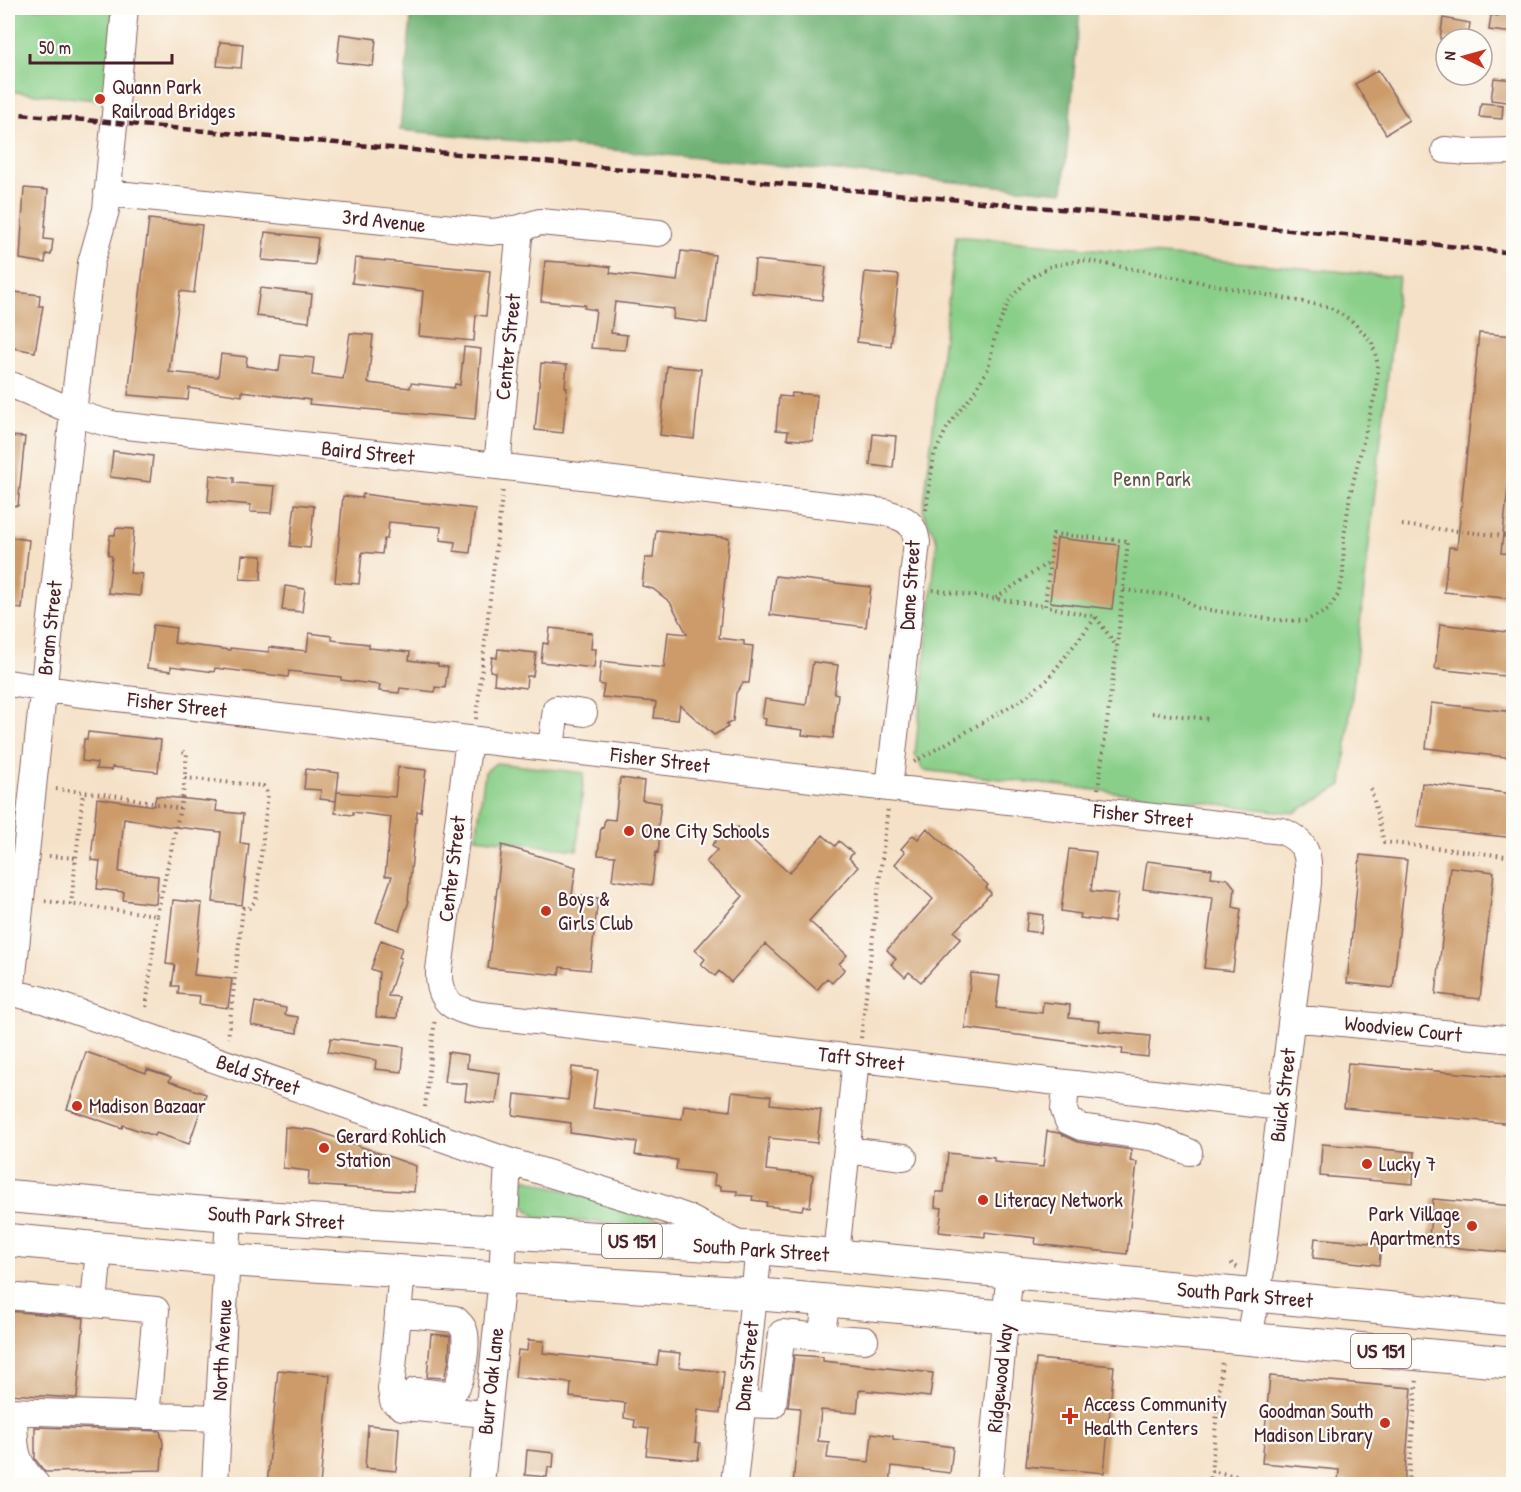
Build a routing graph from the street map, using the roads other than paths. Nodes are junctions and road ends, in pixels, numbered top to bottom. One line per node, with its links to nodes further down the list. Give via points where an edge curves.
1 (125, 8): 4 (street, Bram Street)
2 (1444, 150): 3 (street)
3 (1514, 151)
4 (110, 161): 5 (street, Bram Street); 8 (street, Bram Street, via 94,186 89,204 86,232)
5 (107, 193): 6 (street, 3rd Avenue, via 492,232); 8 (street, Bram Street)
6 (520, 228): 7 (street, 3rd Avenue, via 530,223 553,222); 11 (street, Center Street)
7 (659, 233)
8 (91, 263): 10 (street, Bram Street)
9 (8, 384): 10 (street, Baird Street)
10 (73, 413): 11 (street, Baird Street, via 117,425); 14 (street, Bram Street)
11 (500, 477): 12 (street, Baird Street)
12 (736, 495): 18 (street, Dane Street, via 884,512 905,519 916,533)
13 (8, 683): 14 (street, Fisher Street)
14 (43, 689): 16 (street, Fisher Street); 20 (street, Bram Street)
15 (584, 713): 17 (street, via 556,709)
16 (473, 729): 17 (street, Fisher Street); 21 (street, Center Street, via 439,970)
17 (551, 748): 18 (street, Fisher Street)
18 (888, 797): 19 (street, Fisher Street, via 1095,810 1282,831)
19 (1306, 851): 22 (street, Buick Street, via 1308,882)
20 (9, 992): 30 (street, Beld Street, via 43,1000)
21 (440, 1008): 24 (street, Taft Street, via 481,1015)
22 (1292, 1018): 23 (street, Woodview Court); 26 (street, Buick Street)
23 (1514, 1040)
24 (858, 1048): 25 (street, Taft Street); 27 (street)
25 (1066, 1083): 26 (street, Taft Street); 28 (street, via 1064,1110 1068,1121 1081,1127 1155,1138)
26 (1281, 1107): 44 (street, Buick Street)
27 (847, 1150): 29 (street); 37 (street)
28 (1189, 1152)
29 (904, 1157)
30 (508, 1161): 33 (street); 35 (street, Beld Street, via 661,1208)
31 (8, 1196): 32 (main road, South Park Street / US 151)
32 (229, 1215): 33 (main road, South Park Street / US 151); 38 (street, North Avenue)
33 (504, 1233): 35 (main road, South Park Street / US 151); 41 (street)
34 (8, 1240): 36 (main road, South Park Street / US 151)
35 (751, 1248): 37 (main road, South Park Street / US 151); 42 (street, Dane Street)
36 (99, 1249): 38 (main road, South Park Street / US 151); 46 (street)
37 (836, 1255): 40 (main road, South Park Street / US 151)
38 (227, 1260): 39 (main road, South Park Street / US 151); 59 (street, North Avenue)
39 (402, 1271): 41 (main road, South Park Street / US 151); 47 (street)
40 (1010, 1271): 44 (main road, South Park Street / US 151); 48 (street, Ridgewood Way)
41 (502, 1276): 42 (main road, South Park Street / US 151); 57 (street, Burr Oak Lane)
42 (755, 1294): 45 (main road, South Park Street / US 151); 55 (street, Dane Street)
43 (8, 1296): 46 (street)
44 (1255, 1296): 49 (main road, South Park Street / US 151); 51 (street, Buick Street)
45 (827, 1300): 48 (main road, South Park Street / US 151); 50 (street)
46 (94, 1304): 58 (street, via 156,1310)
47 (398, 1313): 54 (street); 54 (street, via 448,1317 460,1323 465,1336 461,1380 450,1394)
48 (1006, 1315): 51 (main road, South Park Street / US 151); 64 (street, Ridgewood Way)
49 (1514, 1320)
50 (821, 1337): 52 (street); 55 (street, via 782,1333 773,1406)
51 (1249, 1339): 53 (main road, South Park Street / US 151)
52 (865, 1340)
53 (1514, 1362)
54 (391, 1389): 57 (street, via 393,1401 402,1407)
55 (743, 1404): 63 (street, Dane Street)
56 (11, 1412): 58 (street); 60 (street, via 15,1453)
57 (488, 1414): 62 (street, Burr Oak Lane)
58 (146, 1416): 59 (street)
59 (219, 1418): 61 (street, North Avenue)
60 (36, 1485)
61 (215, 1485)
62 (481, 1485)
63 (734, 1485)
64 (989, 1485)

